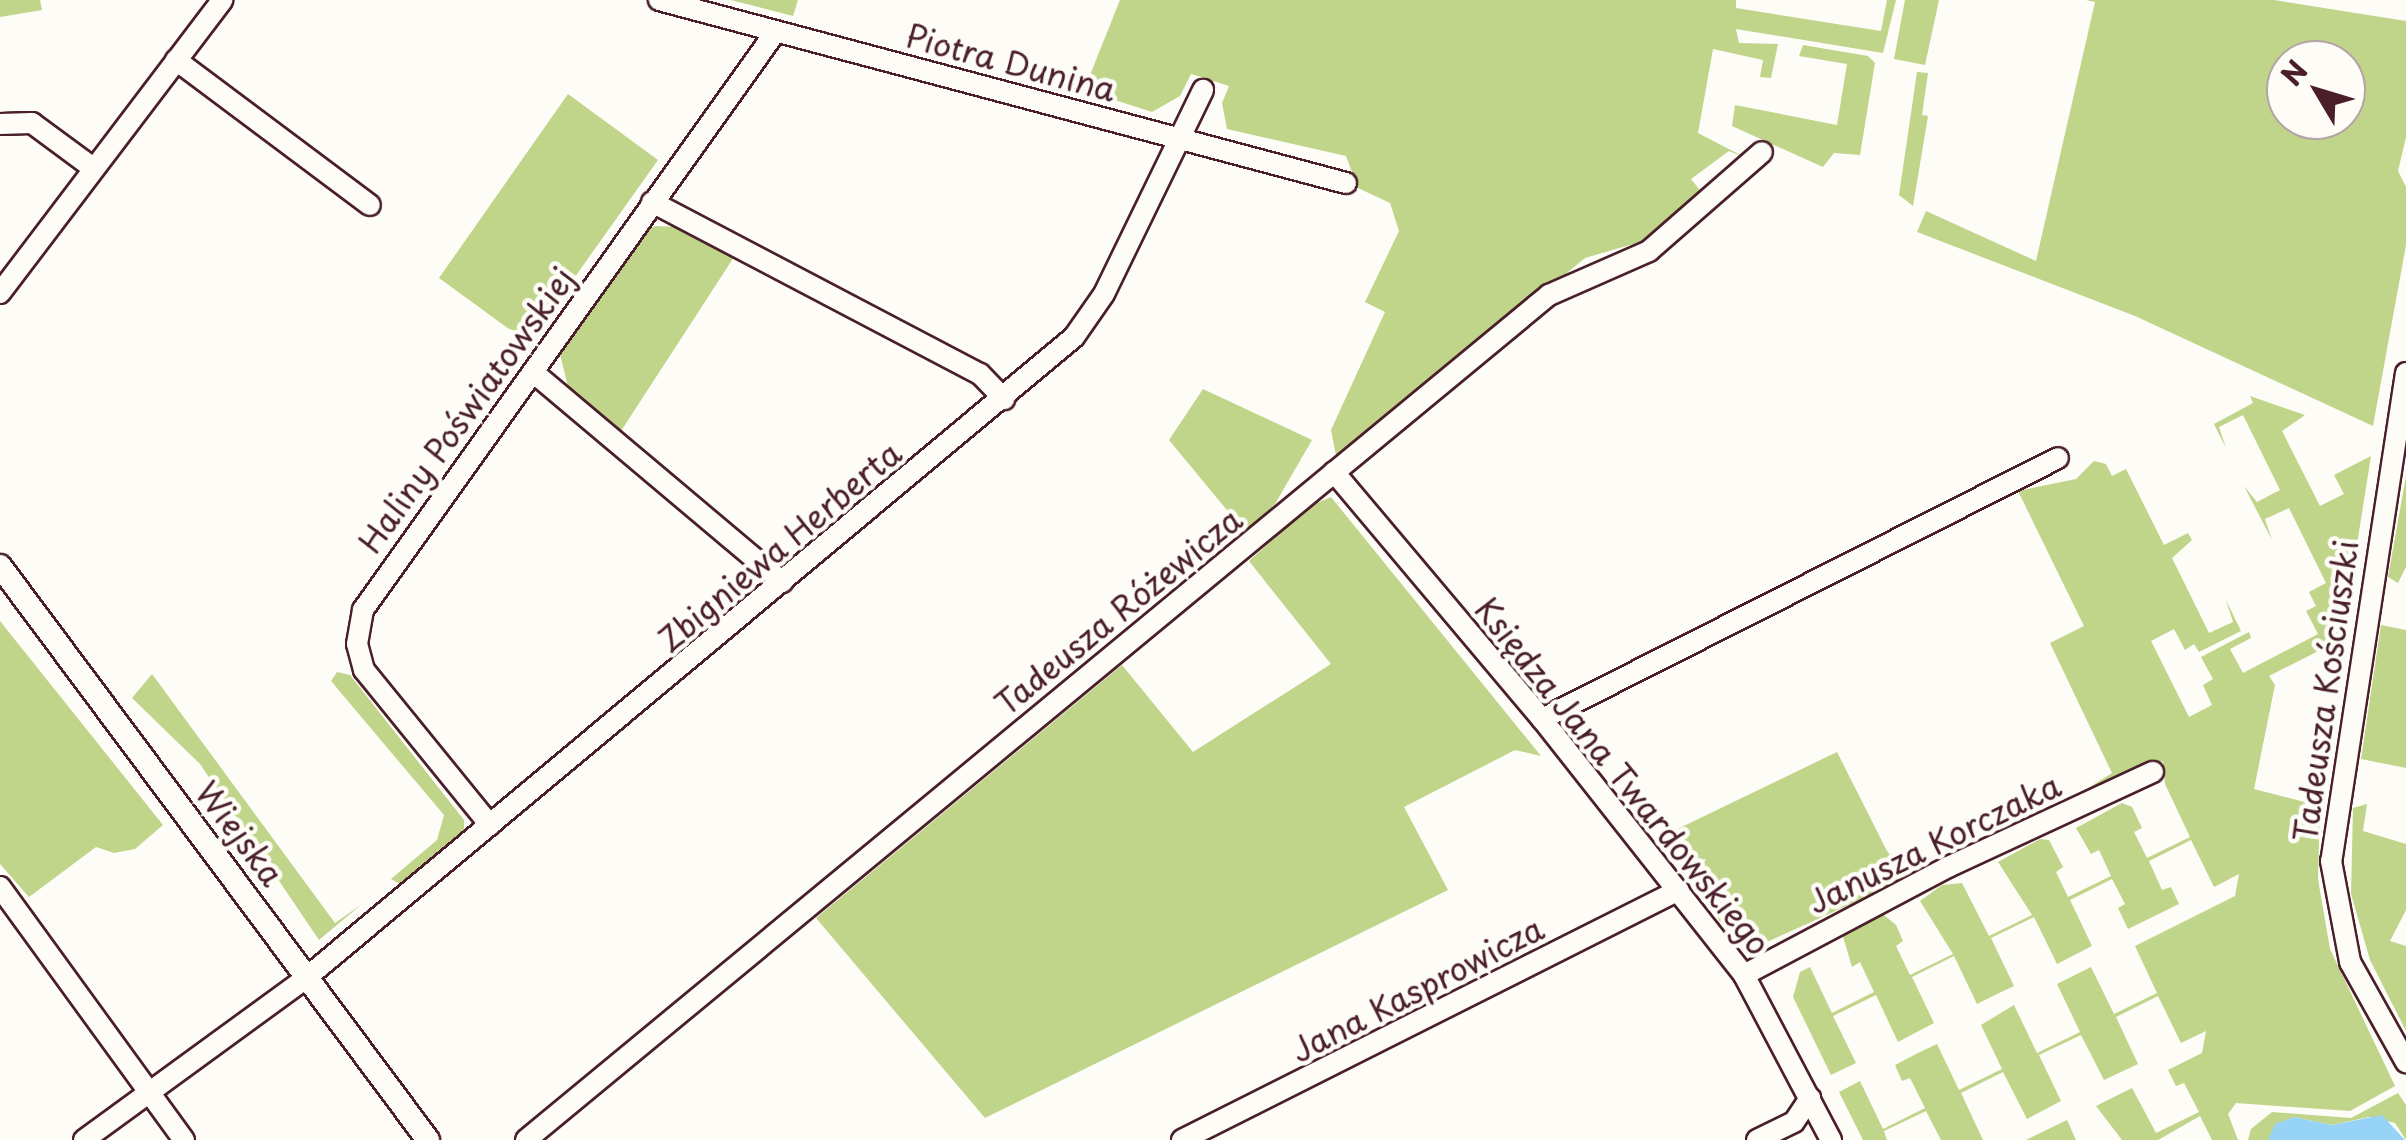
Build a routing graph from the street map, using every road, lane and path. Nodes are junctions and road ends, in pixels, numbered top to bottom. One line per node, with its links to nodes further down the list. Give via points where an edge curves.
1 (222, 0): 4 (street)
2 (659, 0): 3 (street, Piotra Dunina)
3 (774, 34): 7 (street, Piotra Dunina, via 951,74); 11 (street, Haliny Poświatowskiej)
4 (176, 60): 9 (street); 12 (street)
5 (1203, 90): 7 (street, Zbigniewa Herberta)
6 (0, 124): 9 (street, via 32,122)
7 (1183, 140): 10 (street, Piotra Dunina); 16 (street, Zbigniewa Herberta, via 1091,317)
8 (1762, 152): 18 (street, Tadeusza Różewicza, via 1649,251 1549,295)
9 (94, 168): 13 (street)
10 (1346, 182)
11 (652, 202): 14 (street, Haliny Poświatowskiej); 16 (street, via 980,374)
12 (370, 204)
13 (0, 293)
14 (533, 372): 20 (street); 23 (street, Haliny Poświatowskiej, via 372,591 356,644 375,686)
15 (2406, 374): 28 (street, Tadeusza Kościuszki, via 2331,861 2350,962)
16 (1004, 399): 20 (street, Zbigniewa Herberta)
17 (2058, 458): 21 (street)
18 (1334, 472): 21 (street, Księdza Jana Twardowskiego); 34 (street, Tadeusza Różewicza)
19 (0, 566): 27 (street, Wiejska)
20 (782, 582): 23 (street, Zbigniewa Herberta)
21 (1542, 719): 25 (street, Księdza Jana Twardowskiego)
22 (2153, 772): 26 (street, Janusza Korczaka, via 1948,867)
23 (490, 824): 27 (street, Zbigniewa Herberta)
24 (0, 887): 29 (street)
25 (1679, 890): 26 (street, Księdza Jana Twardowskiego); 35 (street, Jana Kasprowicza)
26 (1744, 975): 30 (street, Księdza Jana Twardowskiego)
27 (306, 978): 29 (street, Zbigniewa Herberta); 33 (street, Wiejska)
28 (2406, 1062)
29 (149, 1092): 31 (street, Zbigniewa Herberta); 32 (street)
30 (1810, 1098): 36 (street, via 1794,1122); 37 (street, Księdza Jana Twardowskiego)
31 (84, 1140)
32 (184, 1140)
33 (428, 1140)
34 (526, 1140)
35 (1182, 1140)
36 (1758, 1140)
37 (1832, 1140)

